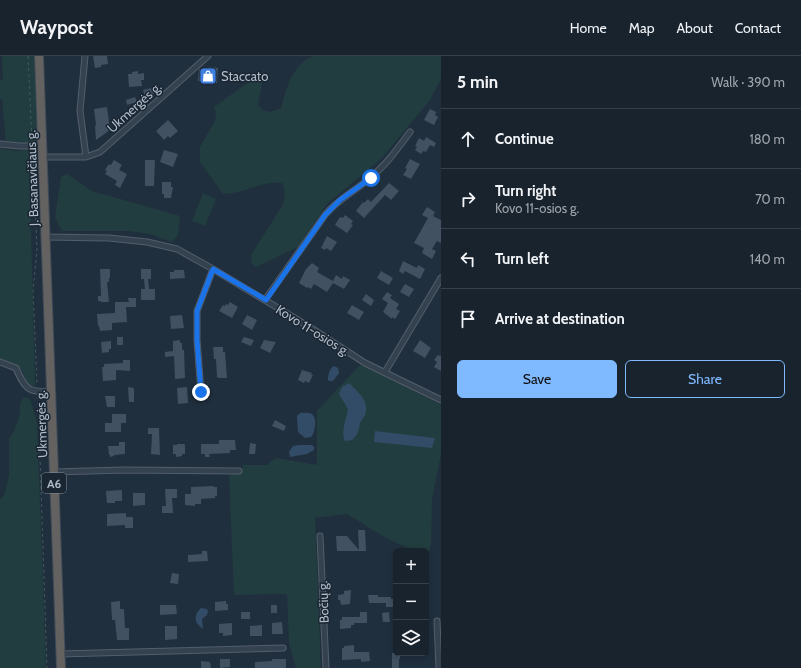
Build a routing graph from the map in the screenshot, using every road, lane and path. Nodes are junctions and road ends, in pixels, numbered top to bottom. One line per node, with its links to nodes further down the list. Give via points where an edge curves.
1 (28, 56): 7 (path)
2 (39, 56): 8 (highway, J. Basanavičiaus g. / A6)
3 (84, 56): 10 (street, via 80,111)
4 (208, 56): 10 (street, Ukmergės g., via 108,146)
5 (410, 132): 15 (street, via 384,166 332,206)
6 (0, 144): 7 (street)
7 (32, 146): 8 (street); 19 (path)
8 (43, 146): 9 (highway, J. Basanavičiaus g. / A6)
9 (43, 158): 10 (street, Ukmergės g.); 11 (highway, J. Basanavičiaus g. / A6)
10 (86, 158)
11 (46, 237): 12 (street, Kovo 11-osios g., via 109,238 147,242 177,249); 14 (highway, J. Basanavičiaus g. / A6)
12 (213, 269): 15 (street, Kovo 11-osios g.); 20 (street, via 197,311)
13 (441, 278): 17 (street)
14 (48, 298): 18 (highway, Ukmergės g. / A6)
15 (266, 300): 17 (street, Kovo 11-osios g., via 365,363)
16 (0, 362): 19 (street, via 16,368 28,389)
17 (385, 372): 21 (street, Kovo 11-osios g.)
18 (52, 391): 19 (street); 23 (highway, Ukmergės g. / A6)
19 (37, 392): 28 (path)
20 (201, 392)
21 (441, 400)
22 (239, 471): 23 (street)
23 (54, 472): 27 (highway, Ukmergės g. / A6)
24 (320, 536): 30 (street, Bočių g.)
25 (438, 621): 31 (street)
26 (283, 648): 27 (street)
27 (60, 654): 29 (highway, Ukmergės g. / A6)
28 (47, 668)
29 (61, 668)
30 (326, 668)
31 (439, 668)

